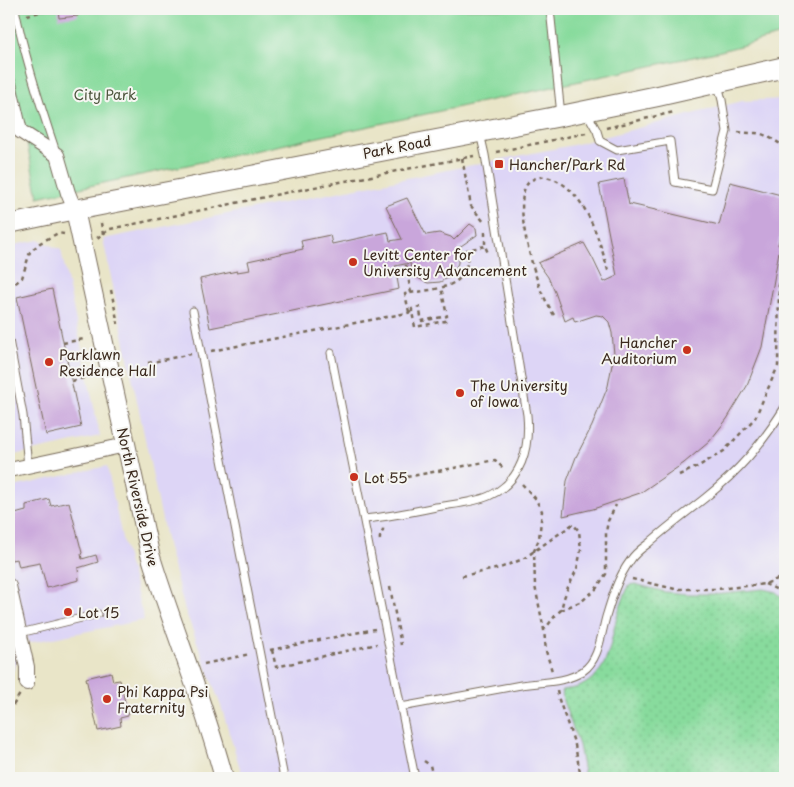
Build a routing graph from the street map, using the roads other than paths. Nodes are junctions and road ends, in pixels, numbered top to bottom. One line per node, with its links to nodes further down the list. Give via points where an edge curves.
1 (16, 9): 9 (lane, via 36,93)
2 (550, 9): 7 (lane)
3 (785, 67): 4 (main road, Park Road)
4 (717, 82): 6 (main road, Park Road); 6 (lane, via 727,131 712,189 675,182 670,141 617,150 600,141)
5 (9, 84): 9 (street, via 20,131)
6 (585, 110): 7 (main road, Park Road)
7 (561, 116): 8 (main road, Park Road)
8 (480, 131): 10 (main road, Park Road); 19 (lane, via 528,415 529,430 523,462 513,478 489,496)
9 (57, 154): 10 (street)
10 (75, 210): 11 (street, Park Road); 16 (street, North Riverside Drive)
11 (9, 224)
12 (193, 311): 26 (lane)
13 (9, 340): 17 (lane, via 23,415)
14 (331, 353): 19 (lane)
15 (785, 407): 24 (lane, via 754,452 733,473 630,560 614,592 595,656 582,672 569,678)
16 (126, 445): 17 (street); 25 (street, North Riverside Drive, via 150,554 205,712)
17 (28, 466): 18 (street)
18 (9, 470)
19 (364, 519): 24 (lane)
20 (9, 586): 22 (street)
21 (98, 614): 22 (lane)
22 (20, 634): 23 (street)
23 (27, 683)
24 (401, 707): 27 (lane)
25 (224, 778)
26 (284, 778)
27 (415, 778)

